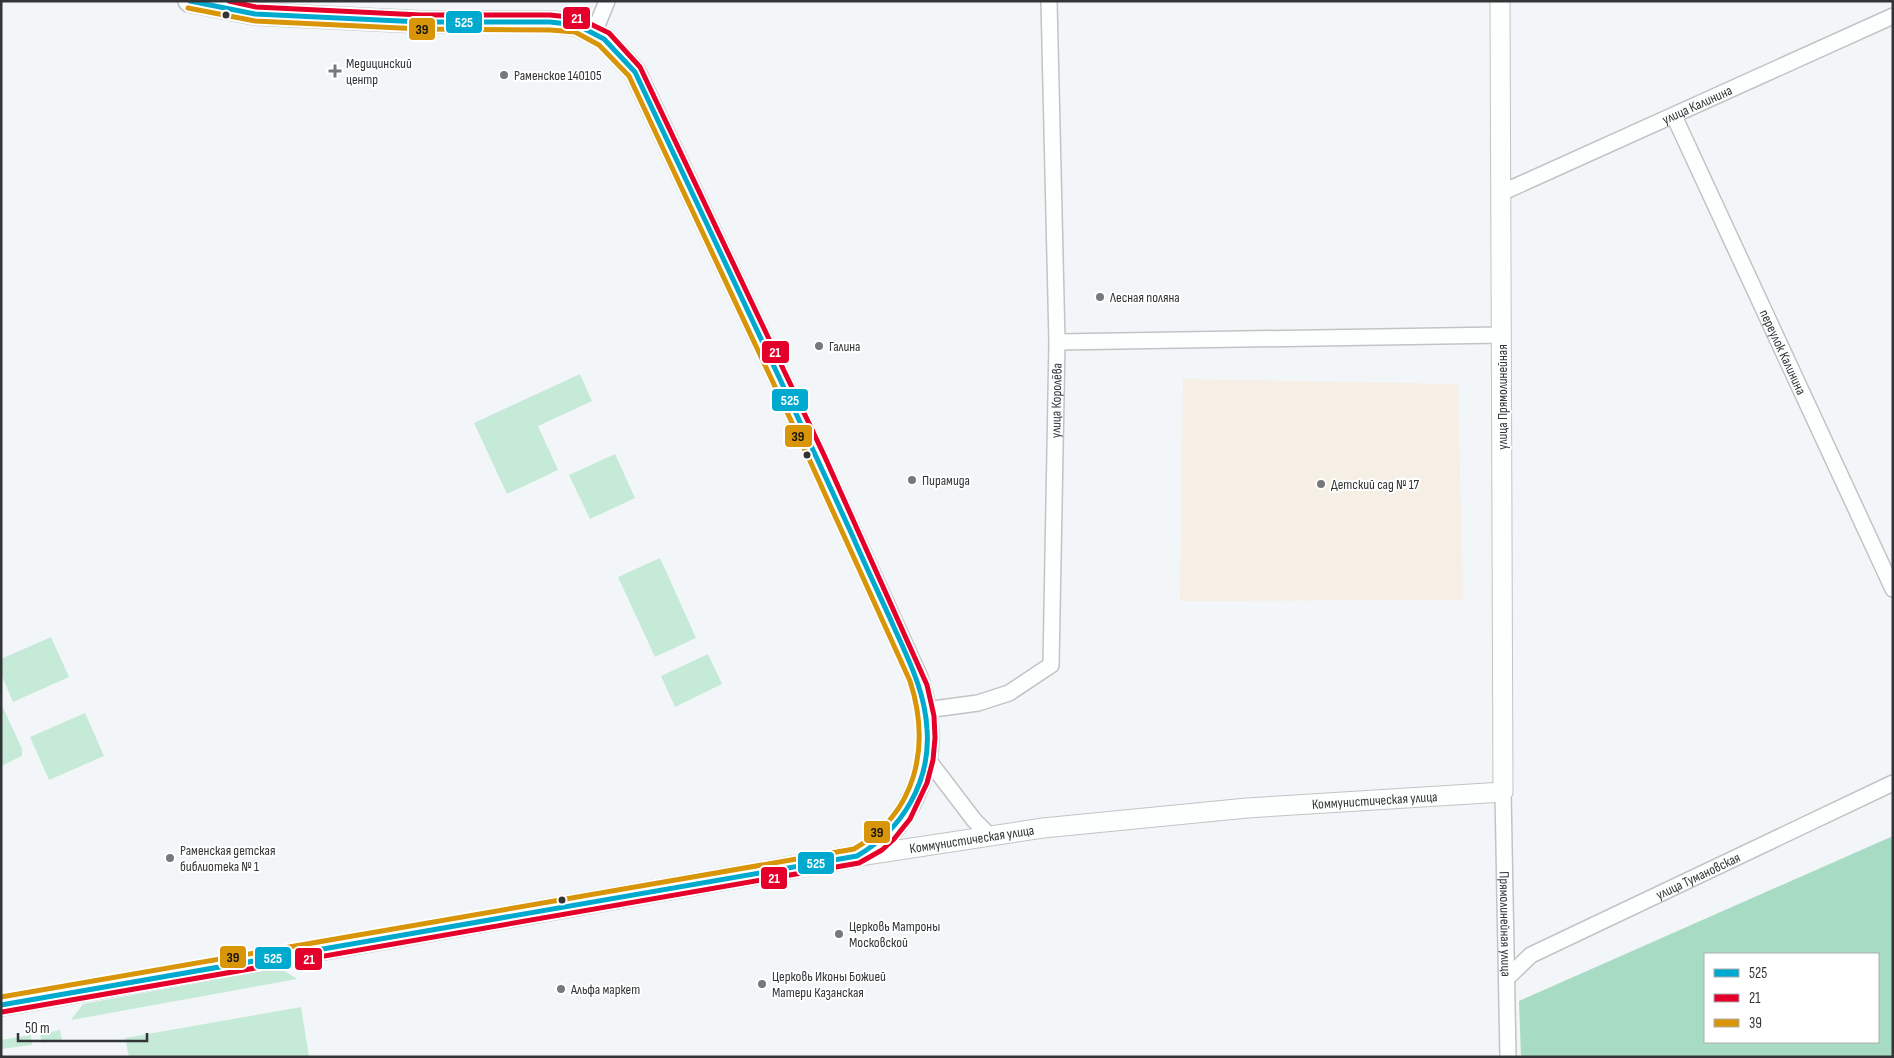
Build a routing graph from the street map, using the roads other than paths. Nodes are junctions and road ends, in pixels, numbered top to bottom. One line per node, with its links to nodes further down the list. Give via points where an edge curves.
1 (189, 1): 6 (main road, via 255,14 422,22 550,22 577,25)
2 (607, 1): 6 (street)
3 (1049, 1): 10 (street, улица Королёва)
4 (1500, 1): 8 (street, улица Прямолинейная)
5 (1893, 16): 7 (street, улица Калинина)
6 (594, 33): 12 (main road, via 619,53 635,72 821,467 917,678)
7 (1674, 116): 8 (street, улица Калинина); 11 (street, переулок Калинина)
8 (1501, 193): 9 (street, улица Прямолинейная)
9 (1502, 335): 10 (street); 15 (street, улица Прямолинейная)
10 (1057, 342): 12 (street, улица Королёва, via 1051,665 1009,693 978,704)
11 (1893, 589)
12 (926, 710): 13 (main road)
13 (926, 758): 16 (street); 17 (main road, via 917,787 901,818 880,841)
14 (1893, 783): 18 (street, улица Тумановская, via 1531,955)
15 (1503, 792): 16 (street, Коммунистическая улица, via 1247,808); 18 (street, Прямолинейная улица)
16 (990, 836): 17 (street, Коммунистическая улица)
17 (857, 856): 19 (main road, Коммунистическая улица)
18 (1507, 978): 20 (street, Прямолинейная улица)
19 (1, 1005)
20 (1508, 1057)

